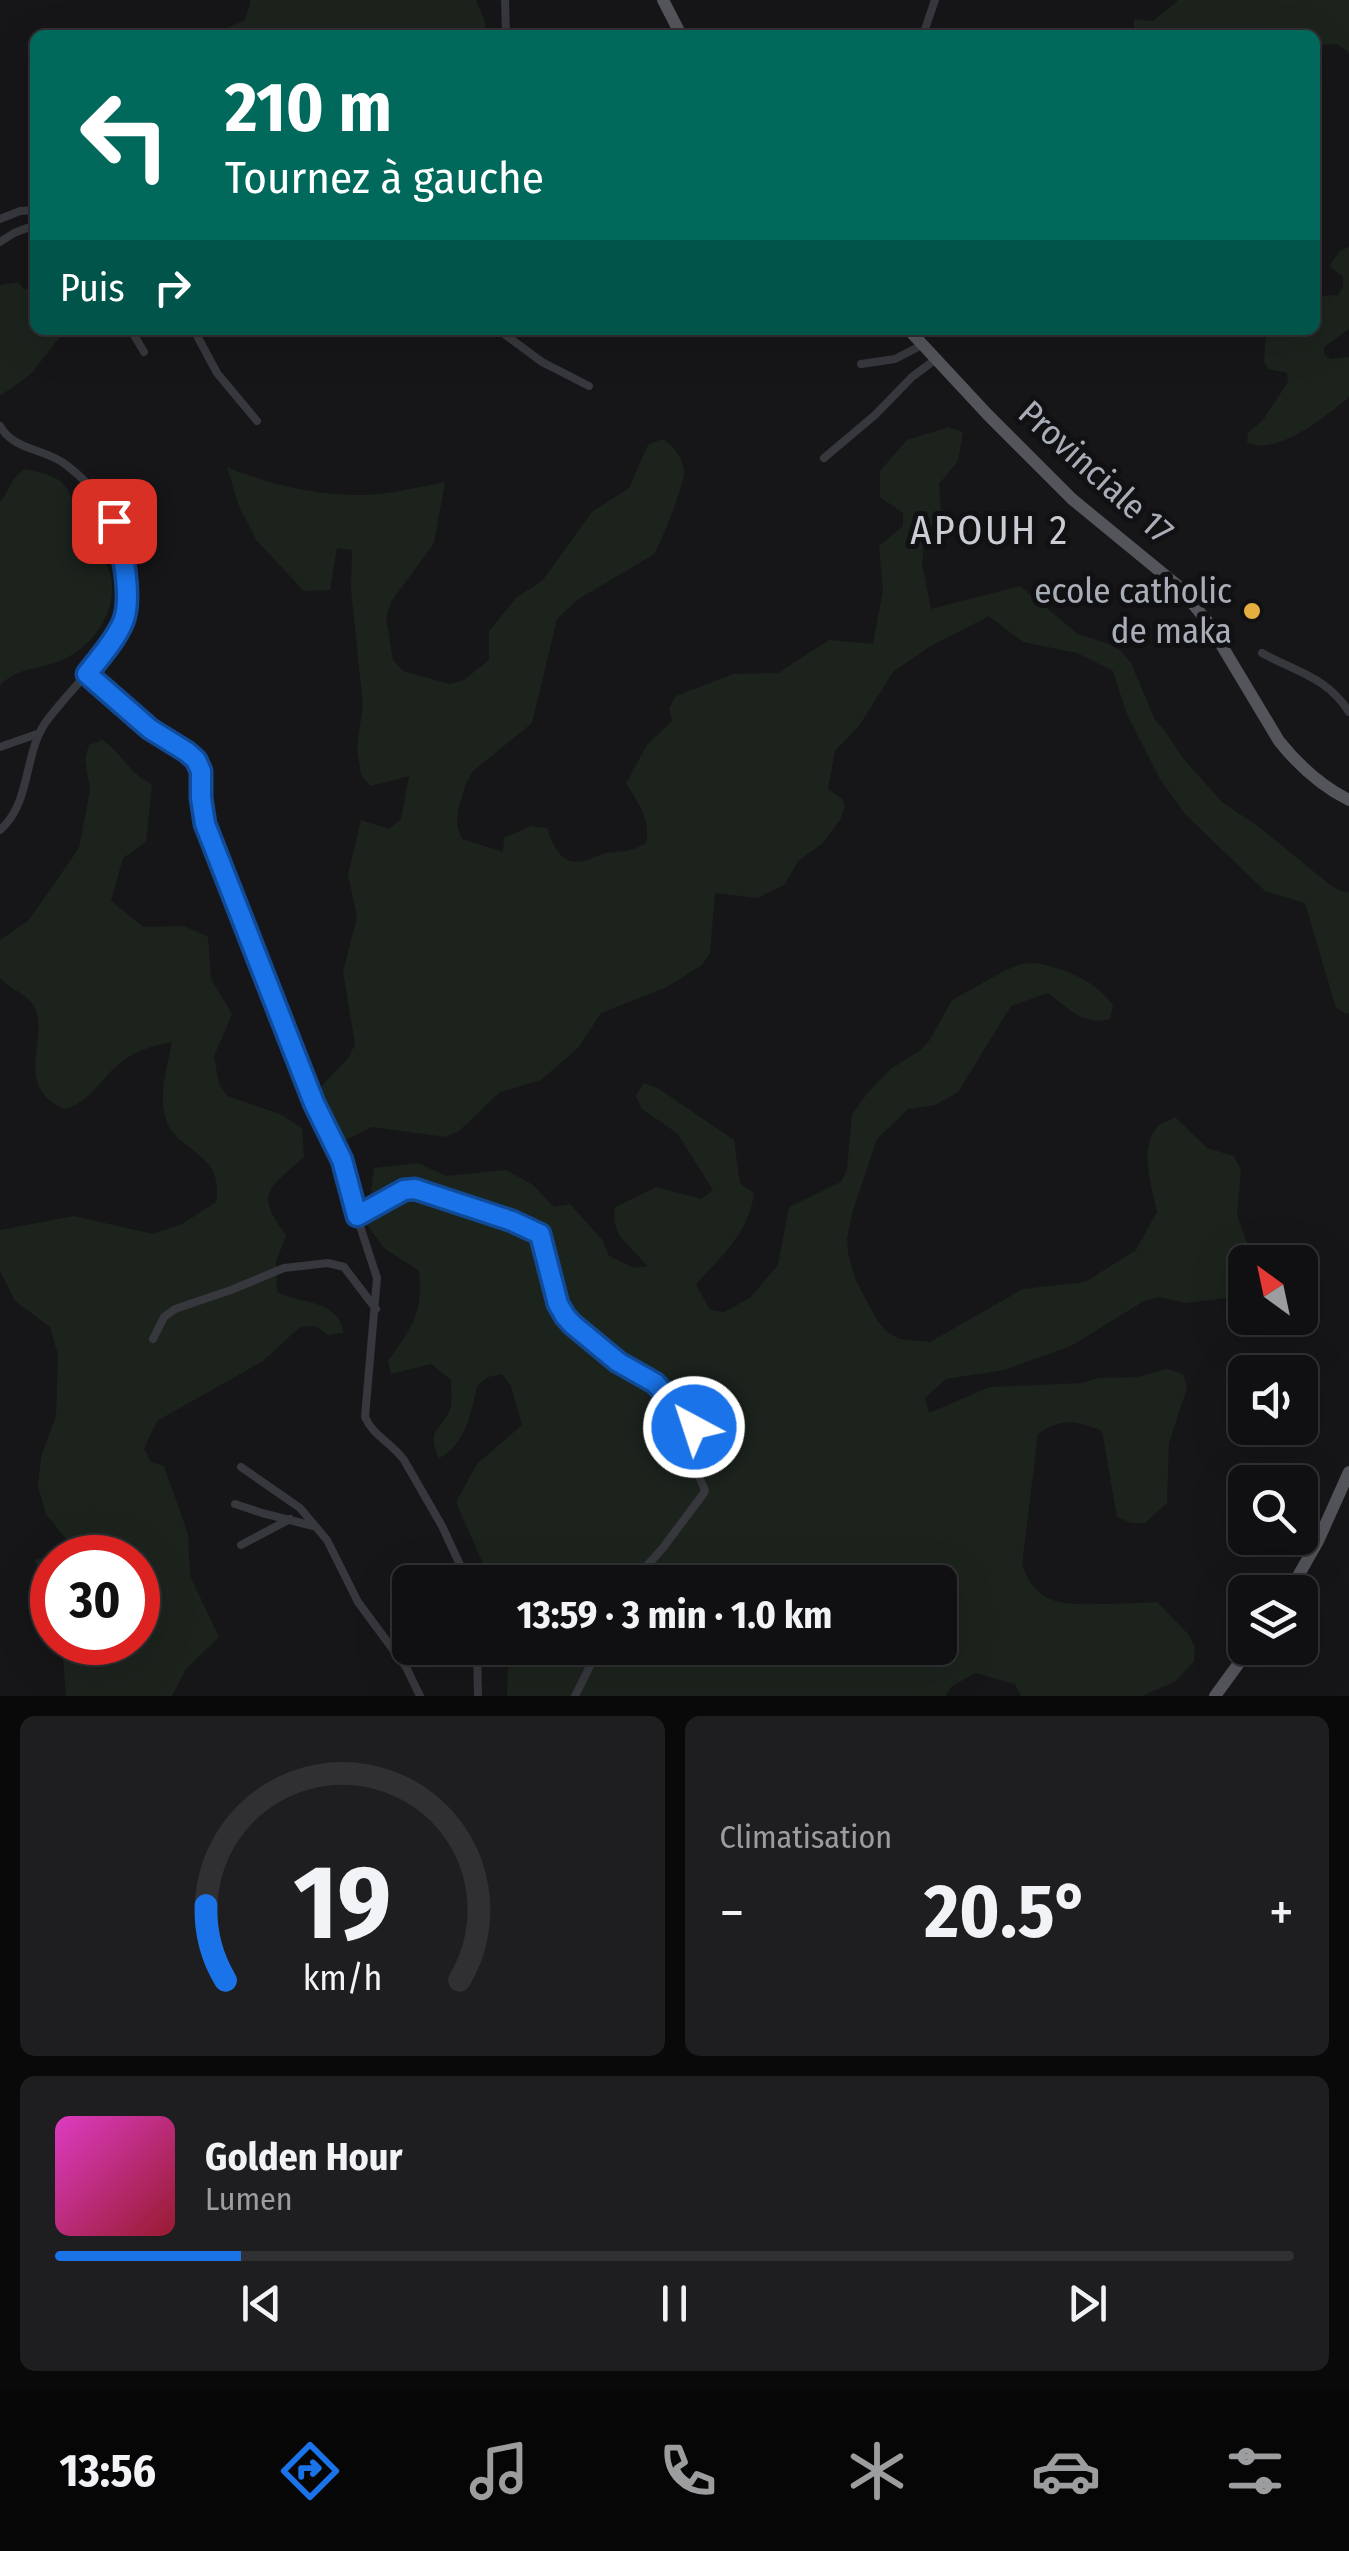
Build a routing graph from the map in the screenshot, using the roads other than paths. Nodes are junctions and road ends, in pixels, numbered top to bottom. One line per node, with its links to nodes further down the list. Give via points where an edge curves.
1 (505, 0): 4 (street)
2 (663, 0): 5 (main road)
3 (935, 0): 6 (street)
4 (506, 30)
5 (678, 30)
6 (925, 30)
7 (30, 210): 8 (street)
8 (0, 219)
9 (30, 228): 10 (street)
10 (0, 242)
11 (134, 335): 16 (street)
12 (197, 335): 20 (street, via 217,374)
13 (506, 335): 19 (street)
14 (913, 335): 15 (main road, Provinciale 17)
15 (922, 345): 17 (main road, Provinciale 17); 18 (street, via 895,359)
16 (144, 352)
17 (936, 360): 22 (street); 28 (main road, Provinciale 17, via 1072,500 1178,586 1207,621 1279,741 1314,778)
18 (861, 364)
19 (589, 386)
20 (258, 421)
21 (0, 426): 24 (street, via 12,440 68,466 114,521 126,611)
22 (824, 458)
23 (1262, 653): 25 (street, via 1321,681)
24 (87, 674): 26 (street); 30 (street, via 200,768 205,824 342,1160)
25 (1349, 712)
26 (37, 734): 27 (street); 29 (street, via 12,816)
27 (0, 748)
28 (1349, 800)
29 (0, 830)
30 (357, 1216): 31 (street, via 376,1278); 40 (street, via 415,1189 538,1232 565,1316 618,1362 655,1383 692,1423 693,1462 705,1490)
31 (376, 1308): 32 (street, via 344,1267 298,1264 174,1309); 39 (street, via 367,1423 404,1460)
32 (153, 1339)
33 (241, 1466): 37 (street, via 300,1508)
34 (1349, 1472): 41 (main road)
35 (235, 1504): 36 (street)
36 (290, 1519): 37 (street); 38 (street)
37 (313, 1526): 46 (street)
38 (241, 1545)
39 (460, 1565)
40 (647, 1565)
41 (1299, 1575)
42 (478, 1665): 45 (street)
43 (590, 1665): 47 (street)
44 (1238, 1665): 48 (main road)
45 (479, 1695)
46 (420, 1696)
47 (575, 1696)
48 (1215, 1696)

